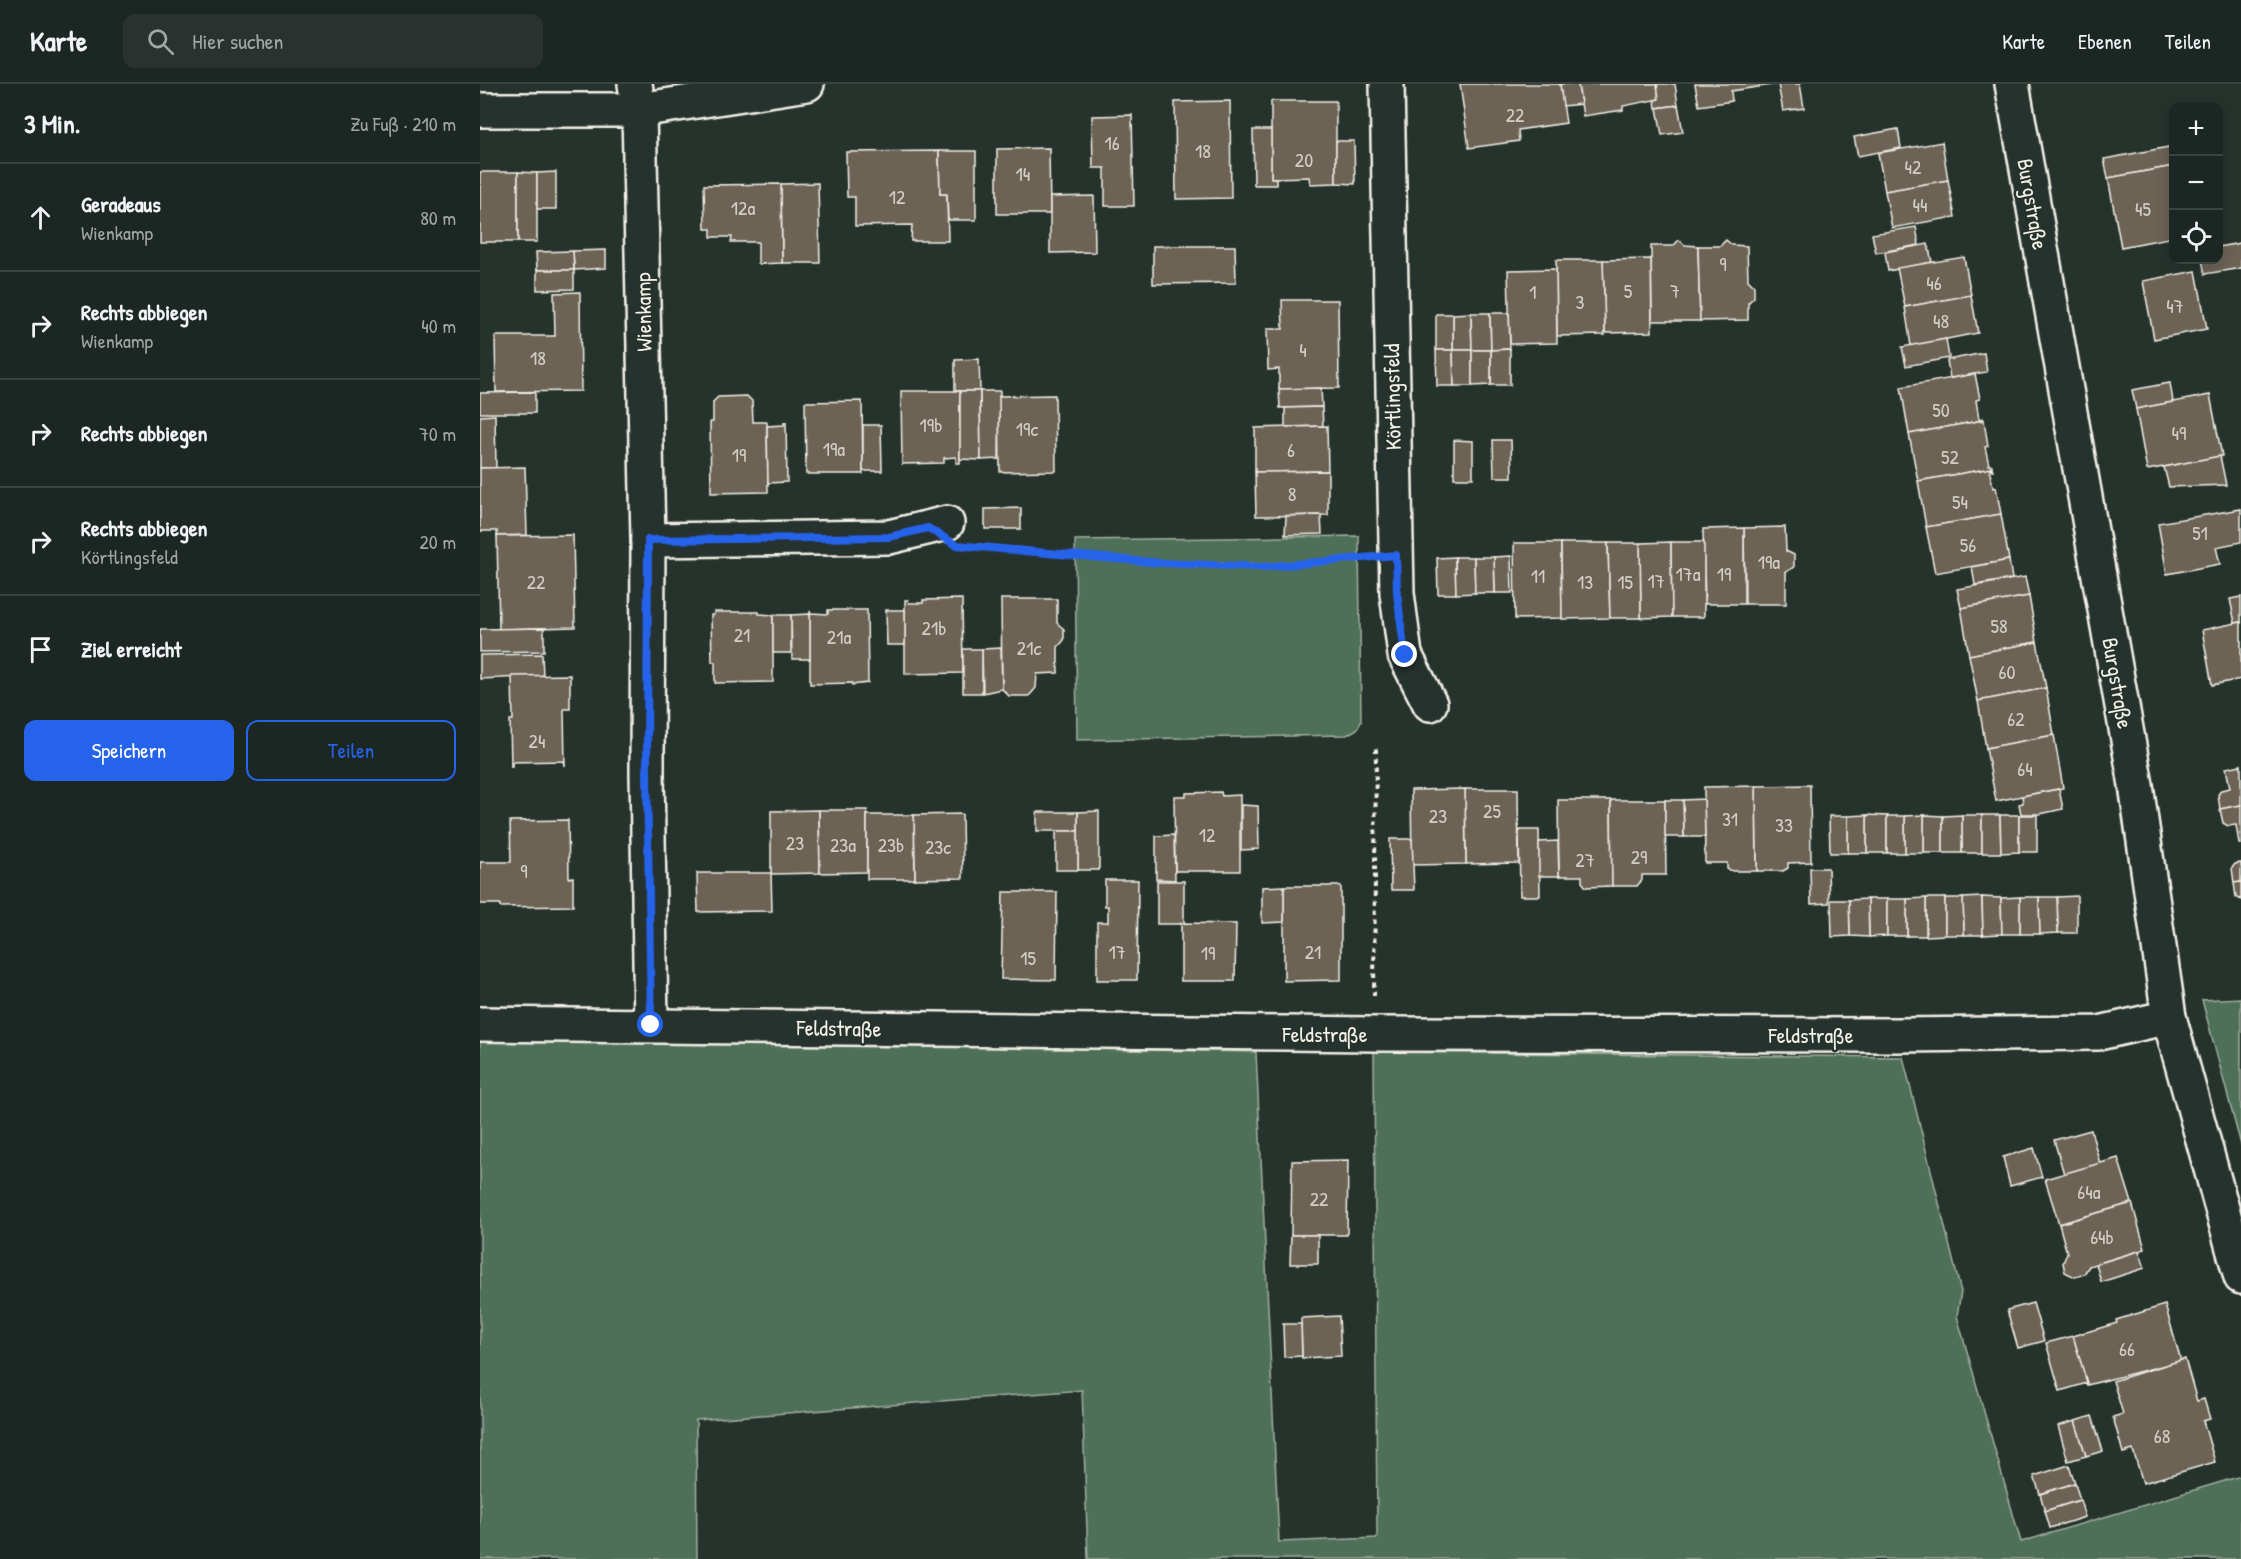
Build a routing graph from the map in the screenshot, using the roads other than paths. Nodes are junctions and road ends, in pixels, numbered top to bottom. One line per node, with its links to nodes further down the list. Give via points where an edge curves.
1 (807, 84): 4 (street)
2 (1387, 84): 8 (street, Körtlingsfeld, via 1397,593 1405,655)
3 (2012, 84): 9 (street, Burgstraße, via 2136,785)
4 (637, 97): 5 (street); 7 (street, Wienkamp)
5 (480, 110)
6 (938, 525): 7 (street, via 889,537)
7 (648, 540): 11 (street, Wienkamp)
8 (1430, 704)
9 (2169, 1017): 11 (street, Feldstraße, via 2099,1033 1897,1035 1374,1034); 12 (street, Burgstraße)
10 (480, 1024): 11 (street, Feldstraße)
11 (651, 1025)
12 (2241, 1277)

